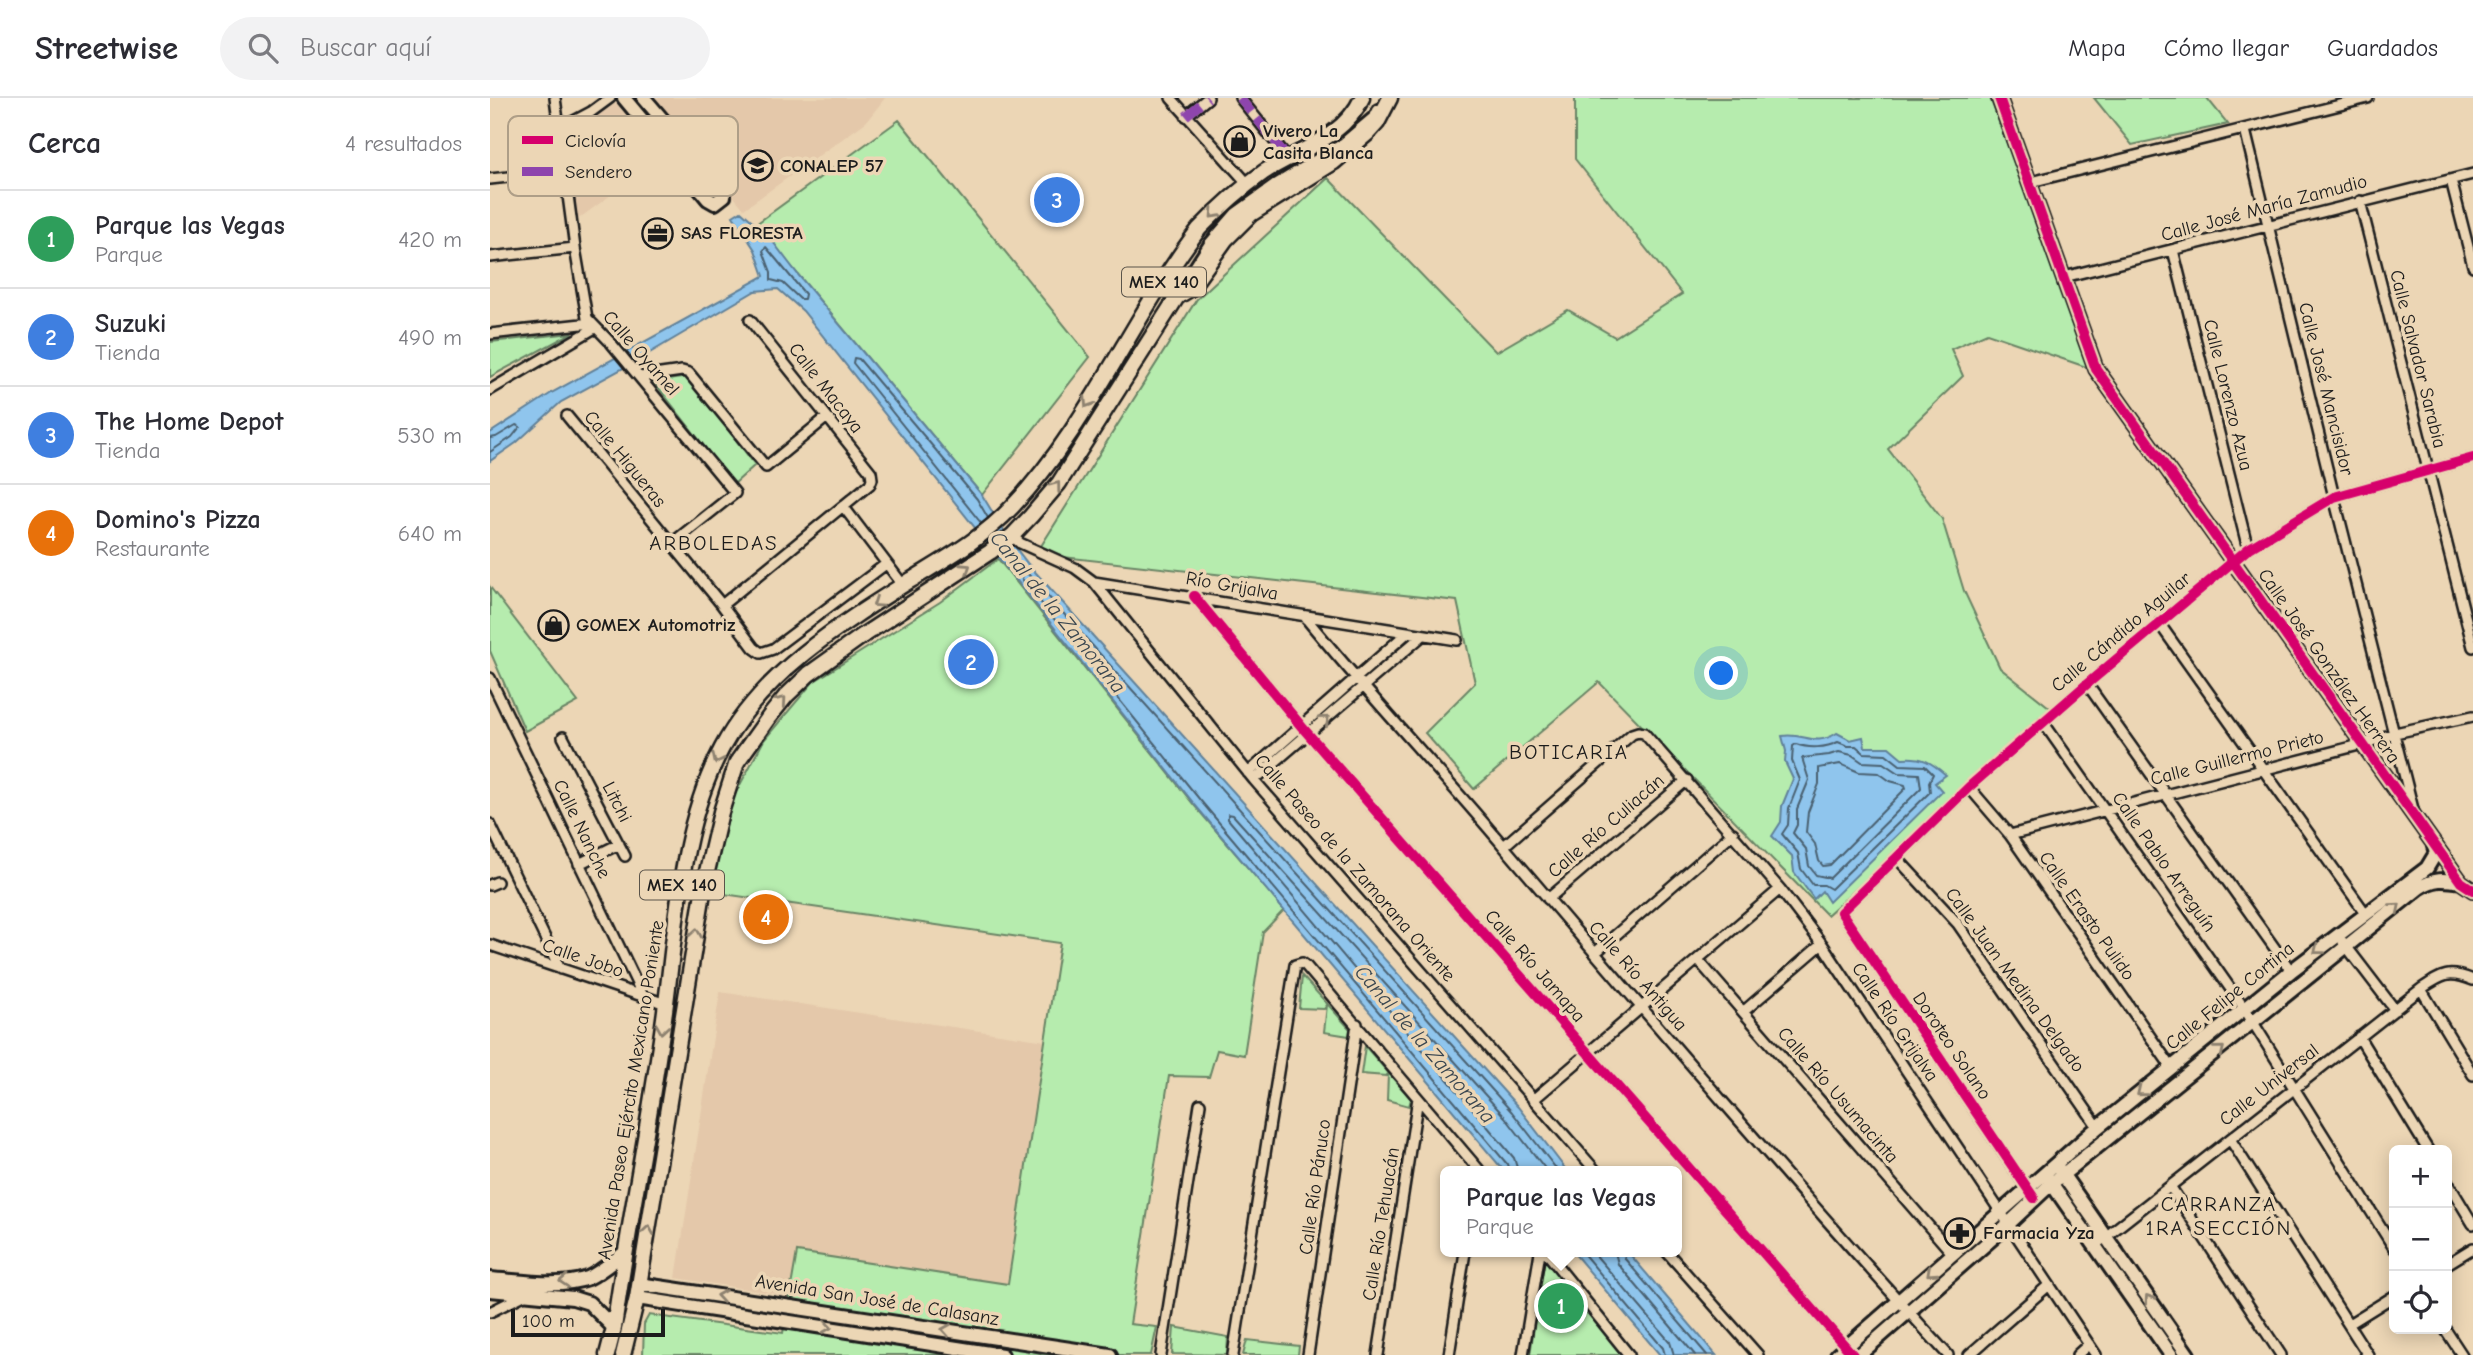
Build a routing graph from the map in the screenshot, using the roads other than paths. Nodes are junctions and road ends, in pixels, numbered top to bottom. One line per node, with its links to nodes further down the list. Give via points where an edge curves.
1 (555, 98): 12 (street, Calle Oyamel)
2 (610, 98): 13 (street)
3 (624, 98): 14 (street)
4 (645, 98): 15 (street)
5 (1171, 98): 16 (street)
6 (1208, 98): 16 (street)
7 (1240, 98): 18 (street)
8 (1362, 98): 18 (main road, MEX 140, via 1340,127)
9 (1388, 98): 35 (street, MEX 140, via 1376,117 1342,146 1237,214); 35 (main road, MEX 140, via 1368,133 1334,162 1251,214 1226,239 1191,289)
10 (1999, 98): 23 (street, Calle José González Herrera)
11 (2368, 98): 17 (street)
12 (557, 116)
13 (584, 116)
14 (639, 116)
15 (660, 116)
16 (1186, 116): 24 (street)
17 (2245, 130): 23 (street); 29 (street, Calle José Mancisidor)
18 (1288, 158): 24 (main road, MEX 140)
19 (2473, 174): 22 (street, Calle José María Zamudio)
20 (508, 177): 21 (street)
21 (490, 179)
22 (2451, 180): 28 (street, Calle José María Zamudio); 33 (street)
23 (2031, 182): 34 (street, Calle José González Herrera)
24 (1248, 184): 53 (main road, Avenida Paseo Ejército Mexicano Poniente / MEX 140, one-way to 53, via 1222,204 1186,246 1043,472 976,540)
25 (568, 196): 30 (street, Calle Oyamel)
26 (706, 196): 27 (street, via 715,203)
27 (724, 196)
28 (2360, 201): 29 (street, Calle José María Zamudio); 44 (street, Calle Salvador Sarabia)
29 (2269, 226): 31 (street, Calle José María Zamudio); 45 (street, Calle José Mancisidor)
30 (575, 248): 32 (street); 37 (street, Calle Oyamel, via 585,311)
31 (2173, 250): 34 (street, Calle José María Zamudio); 49 (street, Calle Lorenzo Azua)
32 (490, 257)
33 (2473, 266)
34 (2064, 277): 50 (street, Calle José González Herrera, via 2096,369)
35 (1177, 297): 47 (main road, MEX 140, one-way to 35, via 1059,483)
36 (750, 320): 42 (street, Calle Macaya)
37 (593, 325): 38 (street); 39 (street, Calle Oyamel); 40 (street)
38 (490, 334)
39 (640, 377): 42 (street, via 689,373 766,467); 48 (street, Calle Oyamel, via 735,493)
40 (490, 390)
41 (567, 416): 48 (street, Calle Higueras)
42 (827, 417): 46 (street, Calle Macaya, via 871,472 870,484)
43 (2473, 458): 44 (street, Calle Cándido Aguilar)
44 (2428, 469): 45 (street, Calle Cándido Aguilar); 61 (street, Calle Salvador Sarabia)
45 (2334, 497): 49 (street, Calle Cándido Aguilar); 69 (street, Calle José Mancisidor)
46 (844, 506): 51 (street); 55 (street)
47 (1011, 537): 52 (street, Río Grijalva); 147 (main road, Avenida Paseo Ejército Mexicano Poniente / MEX 140, one-way to 47, via 705,880 737,762 777,707 809,674)
48 (671, 544): 55 (street, Calle Higueras)
49 (2248, 549): 50 (street, Calle Cándido Aguilar)
50 (2233, 560): 57 (street, Calle Cándido Aguilar); 71 (street, Calle José González Herrera)
51 (886, 564): 53 (street); 55 (street, Calle Higueras, via 773,649 761,653)
52 (1094, 582): 54 (street, Río Grijalva); 73 (street, Calle Paseo de la Zamorana Oriente)
53 (903, 585): 105 (main road, Avenida Paseo Ejército Mexicano Poniente / MEX 140, one-way to 105, via 790,665 766,687 723,745 696,809)
54 (1194, 596): 56 (street, Río Grijalva); 68 (street, Calle Río Jamapa)
55 (722, 605)
56 (1305, 617): 58 (street, Río Grijalva); 63 (street, Calle Río Antigua)
57 (2159, 623): 64 (street, Calle Cándido Aguilar); 72 (street)
58 (1407, 633): 59 (street, Río Grijalva); 63 (street)
59 (1422, 636): 60 (street, Río Grijalva); 65 (street)
60 (1457, 640)
61 (2473, 647)
62 (490, 678): 87 (street, Calle Nanche)
63 (1355, 679): 65 (street, Calle Río Antigua); 68 (street)
64 (2087, 684): 67 (street, Calle Cándido Aguilar); 76 (street)
65 (1363, 687): 68 (street, one-way to 65); 84 (street, Calle Río Antigua)
66 (2473, 716): 69 (street, Calle Guillermo Prieto)
67 (2043, 722): 75 (street, Calle Cándido Aguilar); 77 (street, Calle Pablo Arreguín)
68 (1305, 731): 73 (street); 113 (street, Calle Río Jamapa)
69 (2395, 733): 71 (street, Calle Guillermo Prieto); 78 (street, Calle José Mancisidor)
70 (563, 737): 83 (street, Litchi)
71 (2363, 744): 72 (street, Calle Guillermo Prieto); 78 (street, Calle José González Herrera)
72 (2264, 768): 76 (street, Calle Guillermo Prieto); 93 (street)
73 (1251, 776): 118 (street, Calle Paseo de la Zamorana Oriente)
74 (1687, 780): 80 (street, Calle Río Grijalva); 84 (street, Calle Río Grijalva, via 1644,733 1632,734); 91 (street, Calle Río Culiacán)
75 (1969, 787): 81 (street, Calle Erasto Pulido); 86 (street, Calle Cándido Aguilar)
76 (2164, 795): 77 (street, Calle Guillermo Prieto); 101 (street)
77 (2105, 808): 81 (street, Calle Guillermo Prieto); 107 (street, Calle Pablo Arreguín)
78 (2415, 818): 82 (street, Calle José González Herrera)
79 (490, 824): 100 (street)
80 (1733, 833): 89 (street, Calle Río Grijalva); 98 (street)
81 (2010, 835): 114 (street, Calle Erasto Pulido)
82 (2432, 841): 88 (street); 93 (street, Calle Felipe Cortina, via 2436,853 2427,868)
83 (619, 844): 85 (street); 87 (street, Litchi)
84 (1504, 846): 91 (street, Calle Río Antigua)
85 (625, 856)
86 (1897, 858): 92 (street, Calle Cándido Aguilar); 120 (street, Calle Juan Medina Delgado, via 1958,924)
87 (579, 864): 104 (street, Calle Nanche)
88 (2461, 882): 90 (street); 97 (street, Calle Felipe Cortina, one-way to 88, via 2428,882 2442,878)
89 (1780, 889): 95 (street, Calle Río Grijalva); 99 (street)
90 (2473, 890)
91 (1548, 899): 98 (street, Calle Río Antigua)
92 (1841, 912): 129 (street, Doroteo Solano)
93 (2366, 914): 94 (street, Calle Felipe Cortina)
94 (2337, 935): 97 (street); 101 (street, Calle Felipe Cortina, one-way to 101)
95 (1822, 944): 109 (street); 130 (street, Calle Río Grijalva)
96 (490, 945): 100 (street, Calle Jobo)
97 (2347, 948): 108 (street); 110 (street, Calle Felipe Cortina)
98 (1595, 953): 106 (street, Calle Río Antigua)
99 (1698, 960): 106 (street); 109 (street, Calle Río Usumacinta)
100 (560, 969): 104 (street, Calle Jobo)
101 (2291, 971): 107 (street, Calle Felipe Cortina)
102 (2473, 980): 103 (street, Calle Universal, via 2443,974)
103 (2421, 989): 108 (street, Calle Universal); 115 (street)
104 (643, 996): 105 (street, Calle Jobo)
105 (666, 1004): 136 (main road, Avenida Paseo Ejército Mexicano Poniente / MEX 140, one-way to 136)
106 (1642, 1008): 113 (street); 149 (street, Calle Río Antigua)
107 (2244, 1008): 110 (street, Calle Pablo Arreguín); 114 (street, Calle Felipe Cortina)
108 (2395, 1010): 112 (street, Calle Universal)
109 (1742, 1012): 137 (street, Calle Río Usumacinta)
110 (2254, 1023): 116 (street, Calle Pablo Arreguín); 125 (street, Calle Felipe Cortina, one-way to 110)
111 (1357, 1024): 117 (street); 166 (street, via 1306,966 1298,963 1293,969); 167 (street, Calle Río Pánuco)
112 (2360, 1037): 116 (street, Calle Universal); 122 (street)
113 (1589, 1054): 118 (street); 159 (street, Calle Río Jamapa)
114 (2172, 1068): 120 (street, Calle Felipe Cortina, one-way to 120)
115 (2473, 1075)
116 (2295, 1088): 121 (street, Calle Universal); 133 (street, Calle Pablo Arreguín)
117 (1418, 1098): 123 (street); 168 (street, Calle Río Tehuacán)
118 (1533, 1100): 124 (street, Calle Paseo de la Zamorana Oriente)
119 (1200, 1104): 165 (street)
120 (2098, 1127): 125 (street, Calle Felipe Cortina)
121 (2230, 1139): 127 (street, Calle Universal); 153 (street)
122 (2425, 1145)
123 (1475, 1166)
124 (1592, 1166)
125 (2059, 1169): 126 (street, Calle Felipe Cortina); 132 (street)
126 (2048, 1179): 129 (street, Calle Felipe Cortina); 134 (street)
127 (2170, 1186): 132 (street, Calle Universal); 180 (street)
128 (2452, 1189): 131 (street)
129 (2028, 1197): 130 (street, Calle Felipe Cortina)
130 (2010, 1213): 137 (street); 145 (street, Calle Río Grijalva); 152 (street)
131 (2473, 1224)
132 (2106, 1236): 134 (street, Calle Universal); 179 (street, one-way to 132)
133 (2389, 1240)
134 (2094, 1246): 178 (street)
135 (2473, 1248): 142 (street)
136 (624, 1253): 143 (street); 158 (main road, Avenida Paseo Ejército Mexicano Poniente / MEX 140)
137 (1952, 1253): 149 (street, one-way to 149)
138 (1464, 1257): 169 (street)
139 (1539, 1257): 170 (street)
140 (1550, 1257): 171 (street)
141 (1671, 1257): 172 (street)
142 (2452, 1261)
143 (590, 1277): 146 (street, one-way to 146); 150 (street)
144 (492, 1282): 146 (street)
145 (2049, 1285): 157 (street, Calle Río Grijalva); 175 (street)
146 (534, 1288): 150 (street); 151 (street)
147 (638, 1291): 154 (main road, Avenida Paseo Ejército Mexicano Poniente / MEX 140); 156 (street, Avenida San José de Calasanz, one-way to 147); 162 (street, Avenida San José de Calasanz, one-way to 162)
148 (2389, 1299): 153 (street)
149 (1899, 1301): 152 (street, Calle Río Antigua); 159 (street)
150 (589, 1303): 158 (street)
151 (490, 1312)
152 (1908, 1312): 173 (street); 174 (street, Calle Río Antigua)
153 (2349, 1325): 181 (street)
154 (630, 1332): 160 (main road, Avenida Paseo Ejército Mexicano Poniente / MEX 140); 161 (main road, MEX 140)
155 (2448, 1334): 182 (street)
156 (1016, 1341): 163 (street); 164 (street, Avenida San José de Calasanz)
157 (2089, 1344): 176 (street); 177 (street, Calle Río Grijalva)
158 (609, 1345)
159 (1845, 1352)
160 (623, 1355)
161 (632, 1355)
162 (1002, 1355)
163 (1014, 1355)
164 (1110, 1355)
165 (1161, 1355)
166 (1233, 1355)
167 (1308, 1355)
168 (1378, 1355)
169 (1449, 1355)
170 (1523, 1355)
171 (1629, 1355)
172 (1758, 1355)
173 (1859, 1355)
174 (1948, 1355)
175 (1969, 1355)
176 (2077, 1355)
177 (2096, 1355)
178 (2171, 1355)
179 (2188, 1355)
180 (2281, 1355)
181 (2368, 1355)
182 (2462, 1355)

